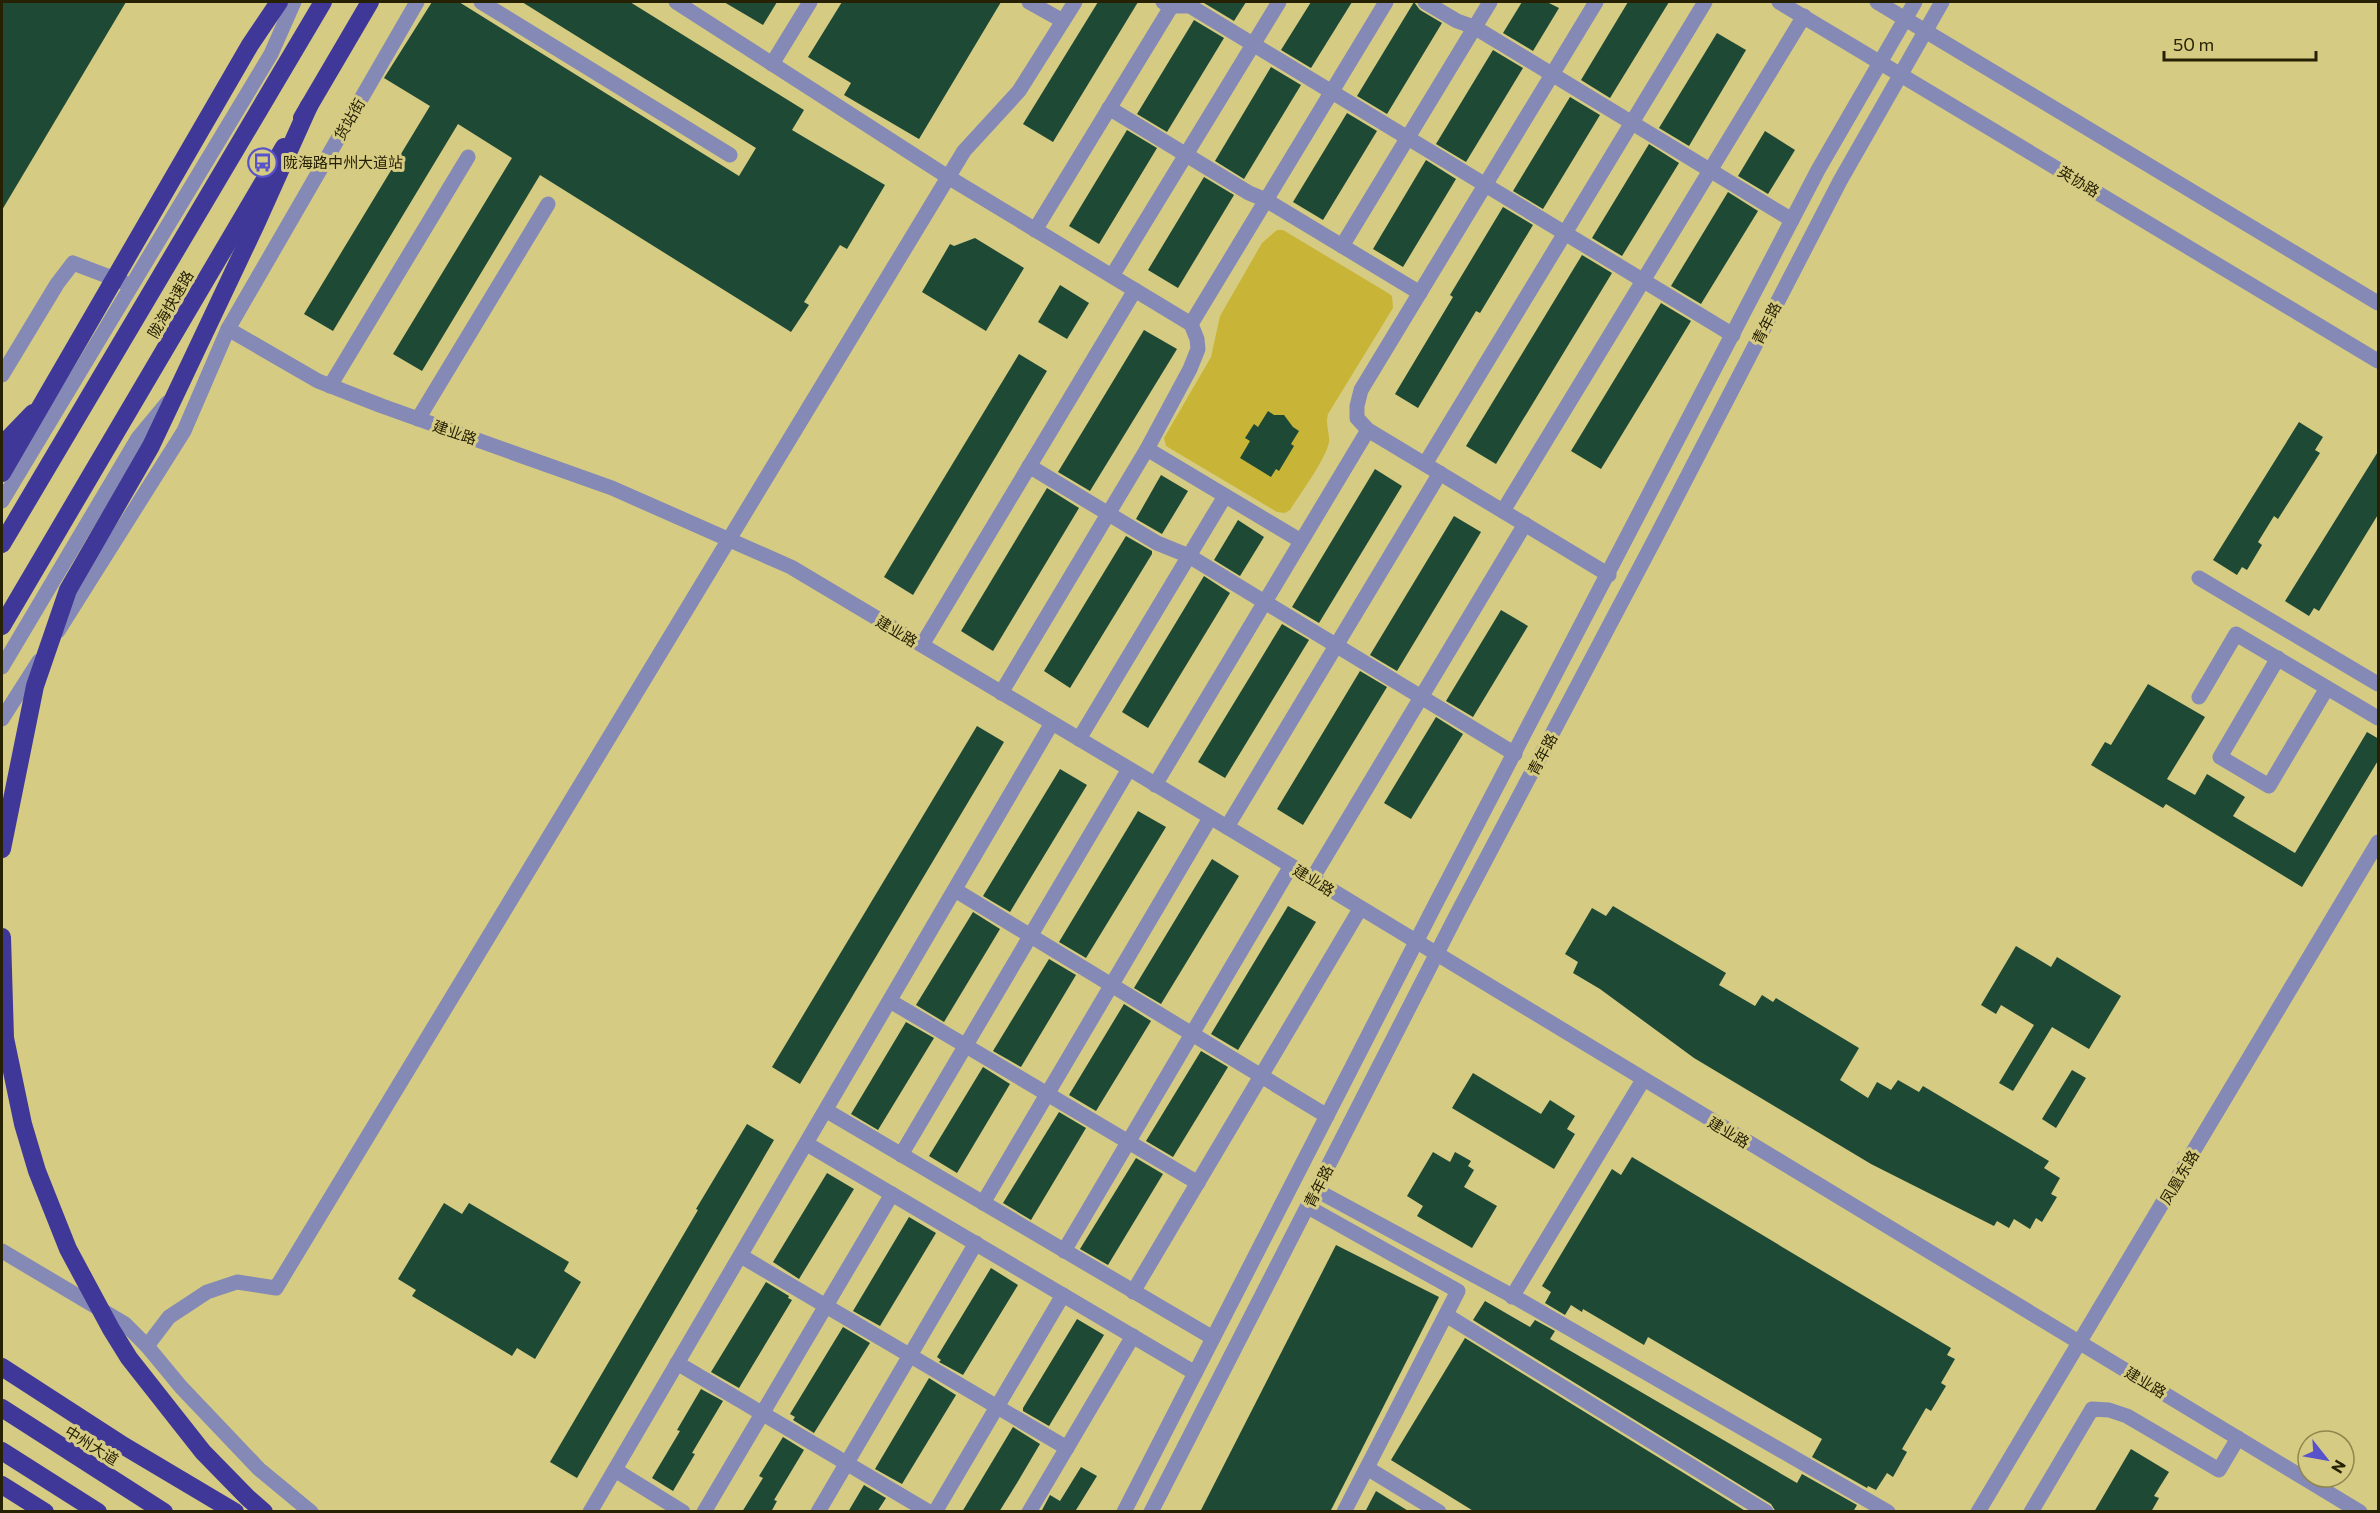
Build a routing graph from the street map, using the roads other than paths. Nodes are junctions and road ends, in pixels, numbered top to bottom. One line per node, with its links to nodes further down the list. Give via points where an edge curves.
1 (279, 2): 61 (highway, bridge, via 250,45)
2 (294, 2): 51 (street, via 271,54)
3 (323, 2): 77 (highway, 陇海快速路)
4 (370, 2): 33 (highway, 陇海快速路)
5 (417, 2): 56 (street, 货站街)
6 (481, 2): 37 (street)
7 (676, 2): 29 (street)
8 (810, 2): 29 (street)
9 (1029, 2): 24 (street)
10 (1075, 2): 24 (street)
11 (1278, 2): 27 (street)
12 (1386, 2): 32 (street)
13 (1425, 2): 25 (street)
14 (1490, 2): 25 (street)
15 (1596, 2): 31 (street)
16 (1705, 2): 35 (street)
17 (1779, 2): 22 (street, 英协路)
18 (1877, 2): 23 (street)
19 (1915, 2): 23 (street, 青年路)
20 (1942, 2): 26 (street, 青年路)
21 (1169, 3): 27 (street, via 1190,6); 34 (street)
22 (1803, 16): 28 (street, 英协路); 40 (street)
23 (1905, 18): 26 (street); 28 (street, 青年路)
24 (1063, 21): 41 (street, via 1019,91 964,151)
25 (1474, 27): 31 (street); 36 (street)
26 (1926, 30): 30 (street, 青年路); 54 (street)
27 (1253, 44): 32 (street); 38 (street)
28 (1880, 61): 30 (street, 英协路); 45 (street, 青年路)
29 (772, 64): 41 (street)
30 (1900, 74): 58 (street, 英协路); 110 (street, 青年路, via 1840,181)
31 (1552, 75): 35 (street); 42 (street)
32 (1331, 91): 36 (street); 43 (street)
33 (309, 106): 82 (highway, 陇海快速路, bridge); 102 (highway, bridge, via 151,447 68,590 35,686)
34 (1109, 108): 38 (street); 46 (street)
35 (1631, 123): 40 (street); 47 (street)
36 (1407, 137): 42 (street); 48 (street)
37 (730, 155)
38 (1186, 155): 43 (street, via 1249,194); 49 (street)
39 (468, 157): 60 (street)
40 (1710, 170): 45 (street); 50 (street)
41 (948, 177): 46 (street); 75 (street)
42 (1486, 185): 47 (street); 53 (street)
43 (1266, 200): 48 (street); 55 (street)
44 (548, 204): 62 (street)
45 (1792, 220): 57 (street, 青年路)
46 (1035, 230): 49 (street)
47 (1565, 232): 50 (street); 66 (street)
48 (1342, 246): 53 (street)
49 (1112, 276): 52 (street)
50 (1644, 280): 57 (street); 72 (street)
51 (132, 285): 59 (street, via 73,263); 71 (street)
52 (1135, 290): 55 (street); 67 (street)
53 (1420, 293): 63 (street, via 1361,390 1357,418)
54 (2379, 303)
55 (1191, 324): 65 (street, via 1198,349)
56 (228, 329): 60 (street, 建业路); 86 (street, via 138,438); 93 (street, via 184,431)
57 (1733, 335): 79 (street, 青年路)
58 (2379, 361)
59 (2, 375)
60 (330, 386): 62 (street, 建业路)
61 (45, 401): 64 (highway, bridge); 68 (highway, bridge)
62 (418, 419): 75 (street, 建业路, via 612,488)
63 (1368, 430): 66 (street); 76 (street)
64 (2, 445)
65 (1147, 449): 70 (street); 73 (street)
66 (1425, 464): 69 (street)
67 (1029, 466): 73 (street); 83 (street)
68 (2, 473)
69 (1440, 473): 72 (street); 84 (street)
70 (1225, 496): 76 (street); 78 (street)
71 (2, 501)
72 (1503, 511): 74 (street)
73 (1108, 514): 78 (street, via 1156,543); 89 (street)
74 (1525, 524): 79 (street); 90 (street)
75 (730, 539): 83 (street, 建业路, via 791,567); 140 (street, via 276,1288 237,1282 207,1292 169,1317)
76 (1301, 542): 81 (street)
77 (2, 544)
78 (1189, 556): 81 (street); 95 (street)
79 (1609, 575): 96 (street, 青年路)
80 (2199, 578): 87 (street)
81 (1265, 602): 84 (street); 98 (street)
82 (2, 626)
83 (922, 645): 89 (street, 建业路)
84 (1336, 645): 90 (street); 100 (street)
85 (2278, 658): 88 (street); 88 (street, via 2220,757 2239,769 2269,786); 91 (street, via 2236,634)
86 (2, 667)
87 (2379, 684)
88 (2327, 688): 92 (street)
89 (1001, 693): 94 (street, 建业路)
90 (1421, 697): 96 (street); 104 (street)
91 (2199, 697)
92 (2379, 718)
93 (2, 719)
94 (1052, 723): 95 (street, 建业路); 105 (street)
95 (1079, 739): 97 (street, 建业路)
96 (1515, 754): 109 (street, 青年路)
97 (1129, 769): 98 (street, 建业路); 107 (street)
98 (1155, 785): 99 (street, 建业路)
99 (1210, 818): 100 (street, 建业路); 111 (street)
100 (1227, 827): 103 (street, 建业路)
101 (2379, 842): 139 (street, 凤凰东路)
102 (2, 849)
103 (1291, 866): 104 (street, 建业路); 113 (street)
104 (1312, 879): 106 (street, 建业路)
105 (955, 890): 107 (street); 112 (street)
106 (1360, 909): 109 (street, 建业路); 115 (street)
107 (1030, 936): 111 (street); 114 (street)
108 (2, 937): 159 (highway, bridge, via 5,1038 23,1124 68,1249 129,1358 203,1452)
109 (1416, 943): 110 (street, 建业路); 119 (street, 青年路)
110 (1437, 956): 116 (street, 建业路); 124 (street, 青年路)
111 (1111, 985): 113 (street); 117 (street)
112 (890, 1001): 114 (street); 118 (street)
113 (1192, 1034): 115 (street); 120 (street)
114 (966, 1046): 117 (street); 122 (street)
115 (1261, 1076): 119 (street); 123 (street)
116 (1643, 1080): 134 (street); 139 (street, 建业路)
117 (1047, 1094): 120 (street); 126 (street)
118 (826, 1110): 121 (street); 122 (street)
119 (1327, 1116): 138 (street, 青年路)
120 (1128, 1142): 123 (street); 130 (street)
121 (807, 1144): 125 (street); 131 (street)
122 (902, 1155): 126 (street)
123 (1198, 1183): 132 (street)
124 (1316, 1190): 127 (street, 青年路); 134 (street)
125 (892, 1194): 128 (street); 135 (street)
126 (983, 1203): 130 (street)
127 (1308, 1207): 136 (street, via 1458,1291); 169 (street, 青年路)
128 (976, 1243): 133 (street); 141 (street)
129 (2, 1251): 140 (street, via 125,1324)
130 (1064, 1251): 132 (street)
131 (741, 1256): 135 (street); 142 (street)
132 (1133, 1292): 138 (street)
133 (1063, 1294): 137 (street); 145 (street)
134 (1512, 1297): 173 (street)
135 (825, 1306): 141 (street); 147 (street)
136 (1446, 1315): 152 (street); 172 (street)
137 (1133, 1336): 144 (street); 149 (street)
138 (1213, 1338): 144 (street, 青年路)
139 (2080, 1342): 148 (street, 建业路); 174 (street, 凤凰东路)
140 (147, 1346): 160 (street, via 181,1388 260,1469)
141 (910, 1355): 145 (street); 151 (street)
142 (677, 1363): 147 (street); 153 (street)
143 (2, 1367): 158 (highway)
144 (1195, 1373): 168 (street, 青年路)
145 (997, 1407): 149 (street); 166 (street)
146 (2, 1408): 157 (highway, 中州大道)
147 (762, 1413): 151 (street); 163 (street)
148 (2238, 1438): 175 (street, via 2219,1470 2127,1416 2092,1409); 176 (street, 建业路)
149 (1067, 1448): 167 (street)
150 (2, 1451): 156 (highway)
151 (846, 1463): 164 (street); 165 (street)
152 (1367, 1468): 170 (street); 171 (street)
153 (615, 1470): 161 (street); 162 (street)
154 (2, 1485): 155 (highway)
155 (45, 1512)
156 (98, 1512)
157 (164, 1512)
158 (235, 1512)
159 (264, 1512)
160 (311, 1512)
161 (590, 1512)
162 (683, 1512)
163 (704, 1512)
164 (818, 1512)
165 (928, 1512)
166 (935, 1512)
167 (1029, 1512)
168 (1124, 1512)
169 (1151, 1512)
170 (1344, 1512)
171 (1439, 1512)
172 (1766, 1512)
173 (1888, 1512)
174 (1978, 1512)
175 (2031, 1512)
176 (2360, 1512)

